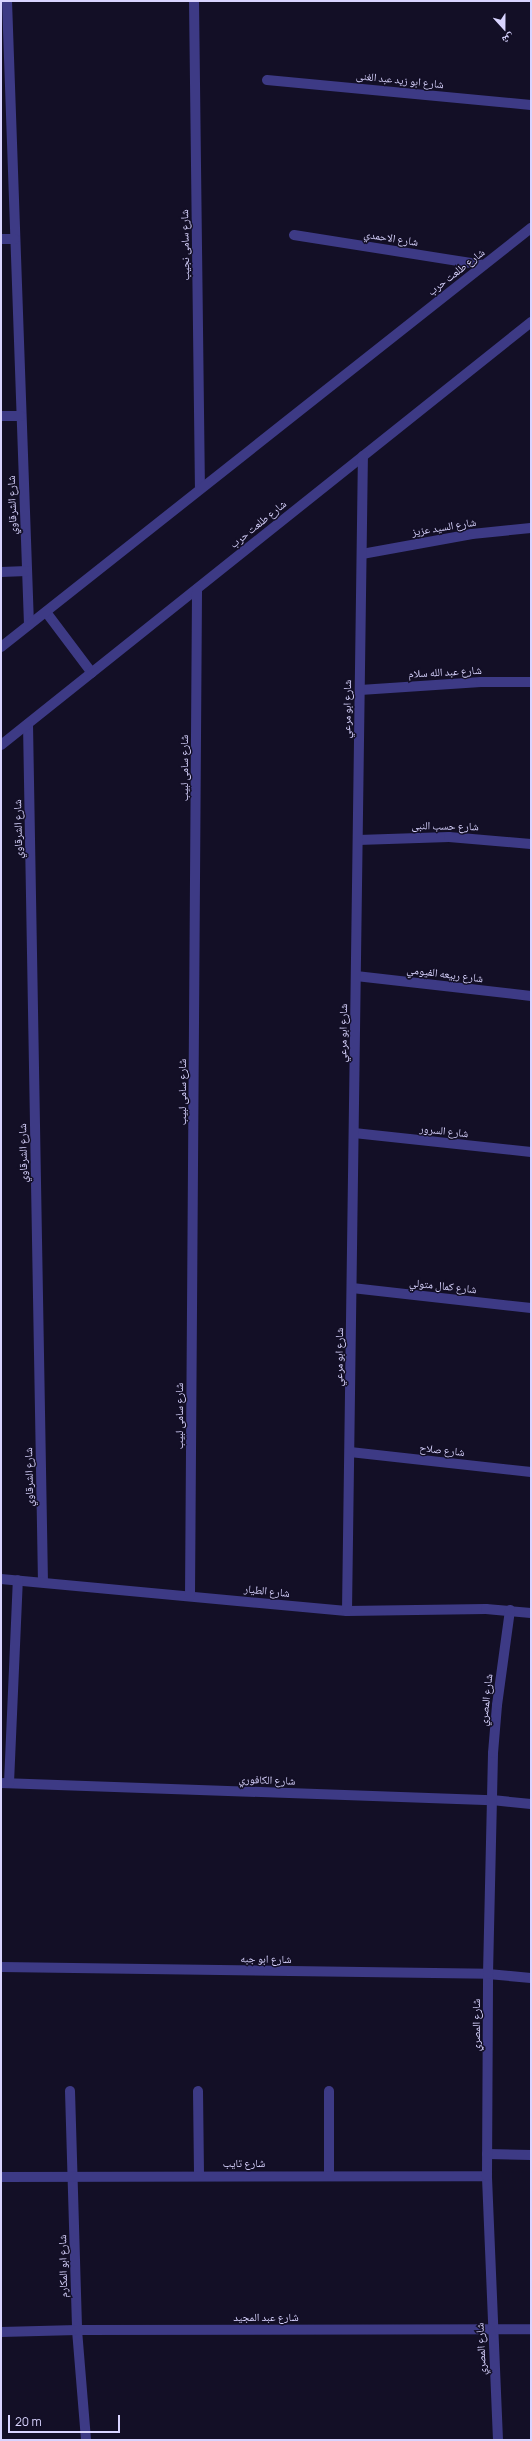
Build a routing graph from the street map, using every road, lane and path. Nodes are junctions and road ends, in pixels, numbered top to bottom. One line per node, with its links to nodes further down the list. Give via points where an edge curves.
1 (7, 1): 3 (street, شارع الشرقاوي)
2 (194, 1): 15 (street, شارع سامى نجيب)
3 (5, 74): 9 (street, شارع الشرقاوي)
4 (267, 80): 5 (street, شارع ابو زيد عبد الغنى)
5 (531, 105)
6 (531, 228): 10 (street, شارع طلعت حرب)
7 (294, 235): 10 (street, شارع الاحمدي)
8 (1, 239): 9 (street)
9 (15, 239): 13 (street, شارع الشرقاوي)
10 (484, 265): 15 (street, شارع طلعت حرب)
11 (531, 322): 14 (street, شارع طلعت حرب)
12 (1, 416): 13 (street)
13 (21, 416): 18 (street, شارع الشرقاوي)
14 (362, 456): 17 (street, شارع ابو مرعي); 20 (street, شارع طلعت حرب)
15 (200, 490): 21 (street, شارع طلعت حرب)
16 (531, 528): 17 (street, شارع السيد عزيز, via 472,534)
17 (362, 554): 26 (street, شارع ابو مرعي)
18 (26, 571): 19 (street); 22 (street, شارع الشرقاوي)
19 (1, 572)
20 (197, 588): 24 (street, شارع طلعت حرب); 42 (street, شارع سامى لبيب)
21 (46, 612): 22 (street, شارع طلعت حرب); 24 (street)
22 (28, 625): 23 (street, شارع طلعت حرب)
23 (1, 647)
24 (92, 673): 27 (street, شارع طلعت حرب)
25 (531, 682): 26 (street, شارع عبد الله سلام, via 482,682)
26 (360, 690): 29 (street, شارع ابو مرعي)
27 (28, 724): 28 (street, شارع طلعت حرب); 41 (street, شارع الشرقاوي)
28 (1, 745)
29 (358, 840): 30 (street, شارع حسب النبى, via 448,837); 31 (street, شارع ابو مرعي)
30 (531, 844)
31 (356, 976): 32 (street, شارع ربيعه الفيومي); 33 (street, شارع ابو مرعي)
32 (531, 996)
33 (354, 1133): 34 (street, شارع السرور); 35 (street, شارع ابو مرعي)
34 (531, 1152)
35 (352, 1288): 36 (street, شارع كمال متولي); 37 (street, شارع ابو مرعي)
36 (531, 1308)
37 (350, 1452): 38 (street, شارع صلاح); 44 (street, شارع ابو مرعي)
38 (531, 1472)
39 (1, 1578): 40 (street, شارع الطيار)
40 (18, 1580): 41 (street, شارع الطيار); 46 (street)
41 (43, 1582): 42 (street, شارع الطيار)
42 (190, 1596): 44 (street, شارع الطيار)
43 (510, 1610): 44 (street, شارع الطيار); 45 (street, شارع الطيار); 47 (street, شارع المصري, via 497,1705)
44 (347, 1611)
45 (531, 1613)
46 (5, 1783): 47 (street, شارع الكافوري)
47 (492, 1800): 48 (street, شارع الكافوري); 50 (street, شارع المصري)
48 (531, 1804)
49 (1, 1967): 50 (street, شارع ابو جبه)
50 (488, 1974): 51 (street, شارع ابو جبه); 55 (street, شارع المصري)
51 (531, 1978)
52 (70, 2091): 61 (street, شارع ابو المكارم)
53 (198, 2091): 58 (street)
54 (329, 2091): 57 (street)
55 (487, 2154): 56 (street); 59 (street, شارع المصري)
56 (531, 2155)
57 (329, 2175): 58 (street, شارع تايب); 59 (street, شارع تايب)
58 (199, 2176): 61 (street, شارع تايب)
59 (487, 2176): 62 (street, شارع المصري)
60 (1, 2177): 61 (street, شارع تايب)
61 (73, 2178): 64 (street, شارع ابو المكارم)
62 (492, 2329): 63 (street, شارع عبد المجيد); 64 (street, شارع عبد المجيد); 67 (street, شارع المصري)
63 (531, 2329)
64 (77, 2330): 65 (street, شارع عبد المجيد); 66 (street, شارع ابو المكارم)
65 (1, 2332)
66 (86, 2440)
67 (498, 2440)

